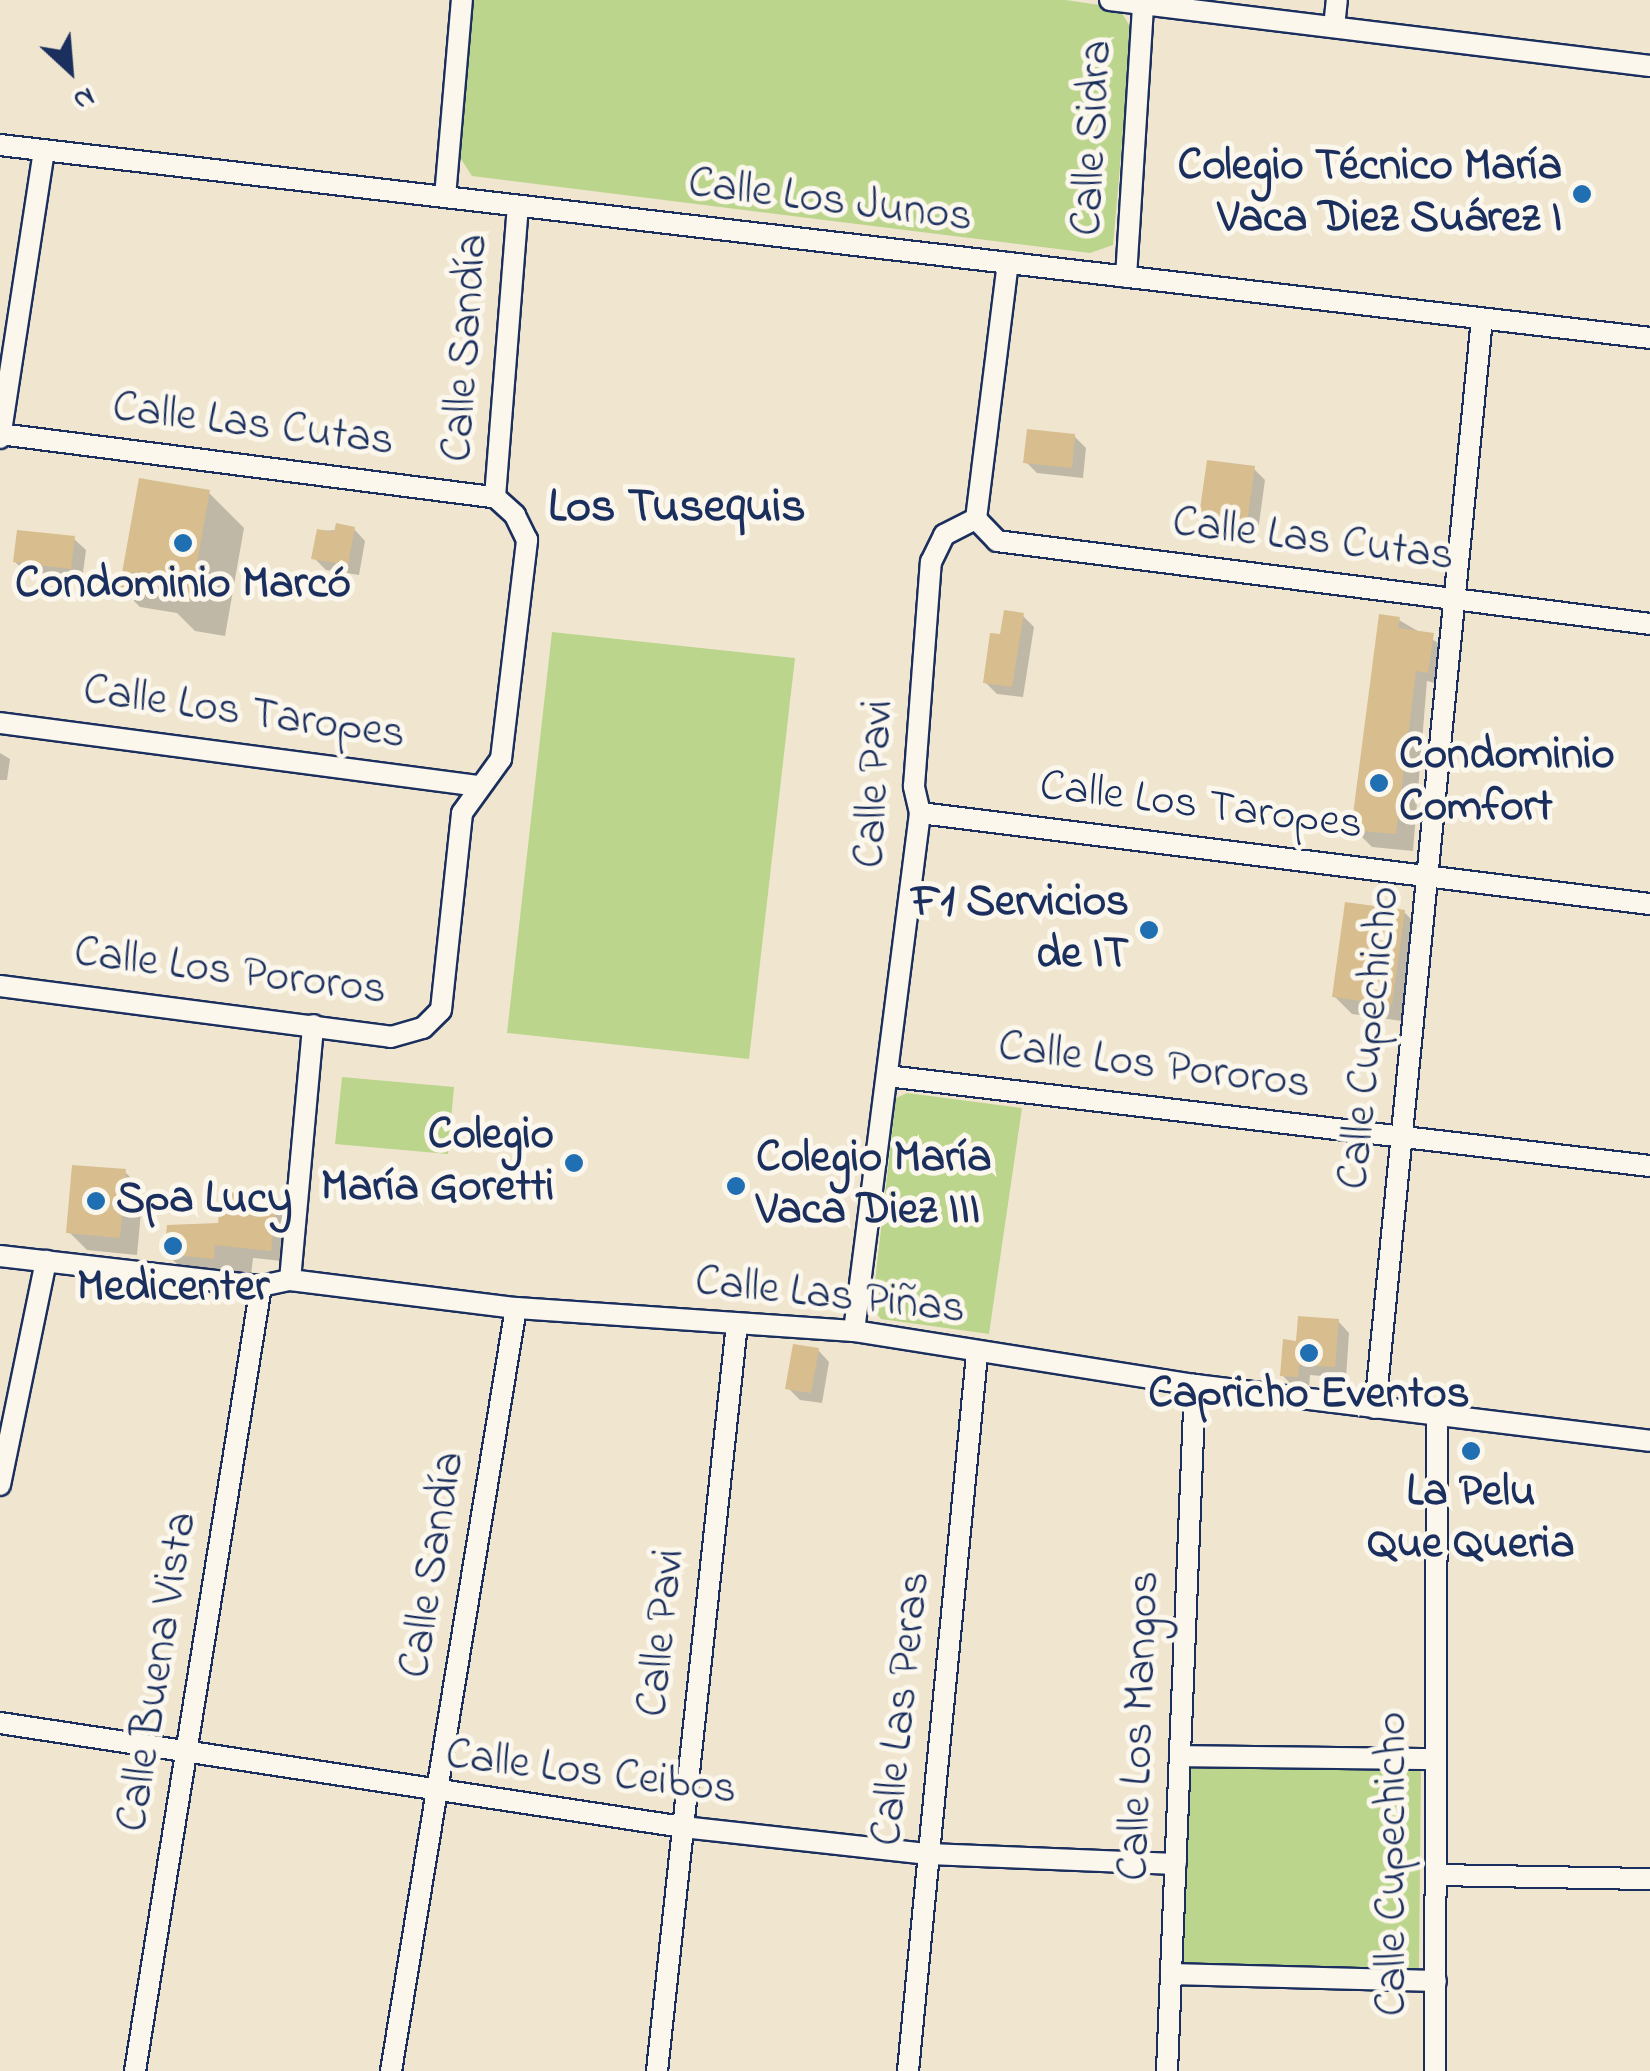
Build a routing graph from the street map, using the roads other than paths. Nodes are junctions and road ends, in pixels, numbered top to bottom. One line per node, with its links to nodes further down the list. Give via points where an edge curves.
1 (462, 0): 9 (street, Calle Sandía)
2 (1110, 0): 4 (street)
3 (1337, 0): 5 (street)
4 (1143, 4): 5 (street); 12 (street, Calle Sidra)
5 (1334, 28): 6 (street)
6 (1650, 66)
7 (0, 145): 8 (street, Calle Los Junos)
8 (44, 150): 9 (street, Calle Los Junos); 15 (street)
9 (445, 197): 10 (street, Calle Los Junos)
10 (518, 206): 11 (street, Calle Los Junos); 16 (street, Calle Sandía)
11 (1008, 263): 12 (street, Calle Los Junos); 17 (street)
12 (1126, 277): 13 (street, Calle Los Junos)
13 (1482, 318): 14 (street, Calle Los Junos); 18 (street, Calle Cupechicho)
14 (1650, 338)
15 (0, 435): 16 (street, Calle Las Cutas)
16 (496, 497): 21 (street, Calle Sandía, via 528,540 501,759)
17 (976, 519): 18 (street, Calle Las Cutas, via 996,541); 22 (street, Calle Pavi, via 944,535 932,562 914,786)
18 (1455, 600): 19 (street, Calle Las Cutas); 23 (street, Calle Cupechicho)
19 (1650, 624)
20 (0, 723): 21 (street, Calle Los Taropes)
21 (477, 786): 26 (street, Calle Sandía, via 462,812)
22 (920, 813): 23 (street, Calle Los Taropes); 28 (street, Calle Pavi)
23 (1428, 876): 24 (street, Calle Los Taropes); 29 (street, Calle Cupechicho)
24 (1650, 904)
25 (0, 986): 27 (street, Calle Los Pororos)
26 (441, 1010): 27 (street, Calle Los Pororos, via 423,1028 392,1037)
27 (313, 1025): 33 (street)
28 (887, 1076): 29 (street, Calle Los Pororos); 37 (street, Calle Pavi)
29 (1402, 1137): 30 (street, Calle Los Pororos); 40 (street, Calle Cupechicho)
30 (1650, 1166)
31 (0, 1256): 32 (street, Calle Las Piñas)
32 (46, 1260): 34 (street, Calle Las Piñas); 43 (street)
33 (290, 1280): 34 (street, Calle Las Piñas); 35 (street, Calle Las Piñas)
34 (261, 1286): 46 (street, Calle Buena Vista)
35 (516, 1308): 36 (street, Calle Las Piñas); 48 (street, Calle Sandía)
36 (737, 1324): 37 (street, Calle Las Piñas); 49 (street, Calle Pavi)
37 (854, 1331): 38 (street, Calle Las Piñas)
38 (977, 1354): 39 (street, Calle Las Piñas); 50 (street, Calle Las Peras)
39 (1195, 1385): 40 (street, Calle Las Piñas); 45 (street, Calle Los Mangos)
40 (1375, 1408): 41 (street, Calle Las Piñas)
41 (1437, 1416): 42 (street, Calle Las Piñas); 47 (street, Calle Cupechicho)
42 (1650, 1440)
43 (0, 1485)
44 (0, 1723): 46 (street, Calle Los Ceibos)
45 (1180, 1756): 47 (street); 51 (street, Calle Los Mangos)
46 (187, 1757): 48 (street, Calle Los Ceibos); 56 (street, Calle Buena Vista)
47 (1432, 1759): 52 (street, Calle Cupechicho)
48 (437, 1794): 49 (street, Calle Los Ceibos); 57 (street, Calle Sandía)
49 (683, 1828): 50 (street, Calle Los Ceibos); 58 (street, Calle Pavi)
50 (929, 1854): 51 (street, Calle Los Ceibos); 59 (street, Calle Las Peras)
51 (1176, 1864): 54 (street, Calle Los Mangos)
52 (1437, 1875): 53 (street); 55 (street, Calle Cupechicho)
53 (1650, 1879)
54 (1172, 1974): 55 (street); 60 (street, Calle Los Mangos)
55 (1436, 1980): 61 (street, Calle Cupechicho)
56 (135, 2071)
57 (390, 2071)
58 (656, 2071)
59 (908, 2071)
60 (1167, 2071)
61 (1435, 2071)

